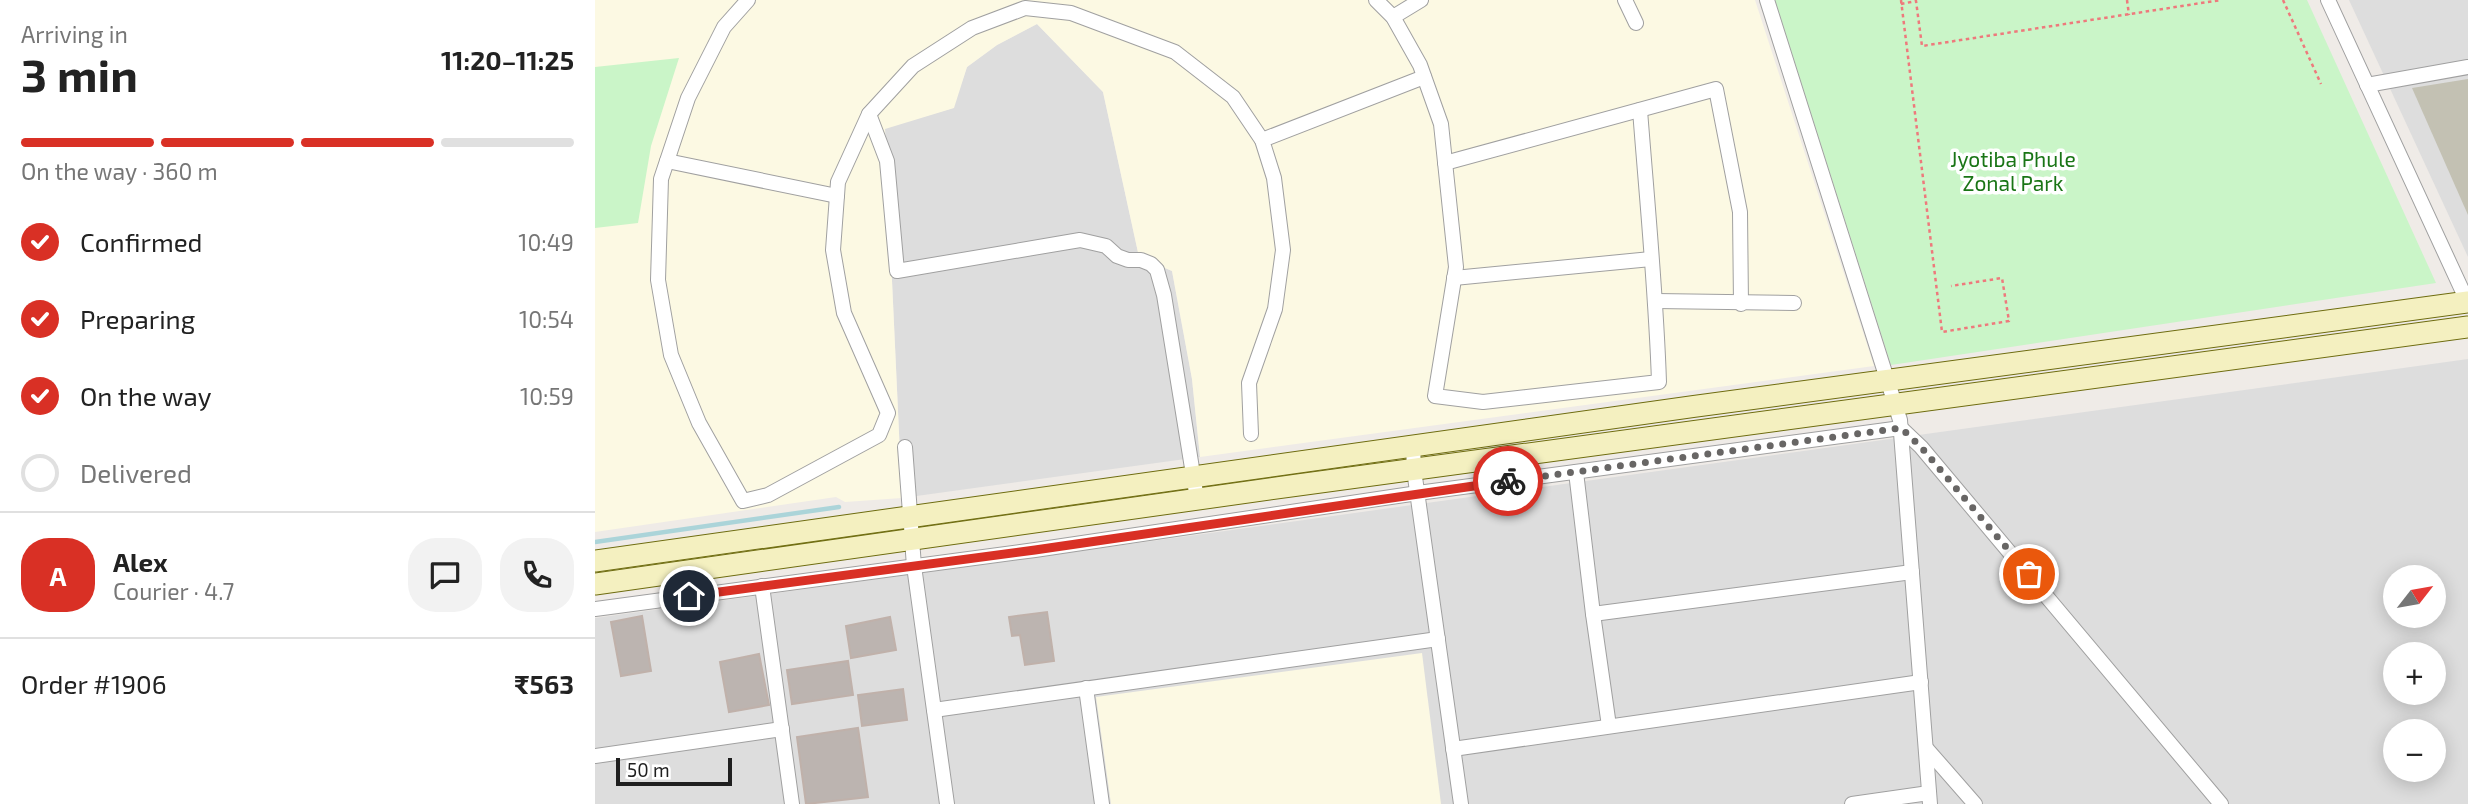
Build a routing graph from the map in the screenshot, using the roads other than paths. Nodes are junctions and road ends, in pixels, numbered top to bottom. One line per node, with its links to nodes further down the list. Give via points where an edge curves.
1 (748, 0): 15 (street, via 724,27 688,98)
2 (1376, 0): 7 (street)
3 (1421, 0): 7 (street)
4 (1625, 0): 8 (street)
5 (1767, 0): 25 (street)
6 (2328, 0): 11 (street)
7 (1392, 17): 10 (street)
8 (1636, 23)
9 (2468, 67): 11 (street)
10 (1424, 78): 14 (street); 16 (street, via 1441,124)
11 (2367, 85): 21 (street)
12 (1640, 110): 16 (street); 18 (street); 23 (street, via 1716,89 1740,212)
13 (869, 114): 14 (street, via 913,65 972,27 1025,8 1071,13 1175,52 1233,97); 17 (street, via 838,182); 33 (street, via 887,161 897,271 1080,240 1106,246 1117,256 1140,260 1157,270)
14 (1262, 139): 28 (street, via 1274,178 1283,250 1275,309 1249,383)
15 (667, 161): 17 (street); 17 (street, via 661,179 658,280 671,355 699,423 743,501 768,495 879,435 888,413 844,313 833,250)
16 (1445, 163): 19 (street)
17 (837, 196)
18 (1651, 259): 19 (street); 20 (street)
19 (1454, 278): 20 (street, via 1435,396 1483,402 1659,382)
20 (1656, 301): 23 (street)
21 (2468, 302): 25 (street)
22 (1794, 303): 23 (street)
23 (1741, 304)
24 (2468, 327): 26 (street)
25 (1887, 379): 26 (street); 29 (street)
26 (1896, 405): 27 (street); 31 (street)
27 (1901, 428): 32 (street); 40 (street); 61 (street)
28 (1251, 434)
29 (1413, 445): 31 (street); 33 (street)
30 (905, 447): 36 (street)
31 (1414, 470): 34 (street); 35 (street)
32 (1576, 472): 34 (street); 44 (street)
33 (1192, 476): 35 (street); 36 (street)
34 (1418, 493): 39 (street); 45 (street)
35 (1197, 499): 37 (street)
36 (909, 517): 37 (street); 38 (street)
37 (911, 539): 39 (street); 41 (street)
38 (595, 561)
39 (914, 566): 42 (street); 48 (street)
40 (1912, 572): 44 (street); 46 (street)
41 (595, 584)
42 (762, 586): 43 (street); 50 (street)
43 (595, 609)
44 (1593, 614): 49 (street)
45 (1438, 639): 47 (street); 52 (street)
46 (1921, 682): 49 (street); 51 (street)
47 (1086, 688): 48 (street); 57 (street)
48 (934, 710): 56 (street)
49 (1609, 726): 52 (street)
50 (782, 729): 53 (street); 55 (street)
51 (1926, 748): 54 (street); 60 (street)
52 (1453, 749): 58 (street)
53 (595, 756)
54 (1930, 799): 59 (street)
55 (792, 804)
56 (947, 804)
57 (1102, 804)
58 (1461, 804)
59 (1852, 804)
60 (1975, 804)
61 (2221, 804)

